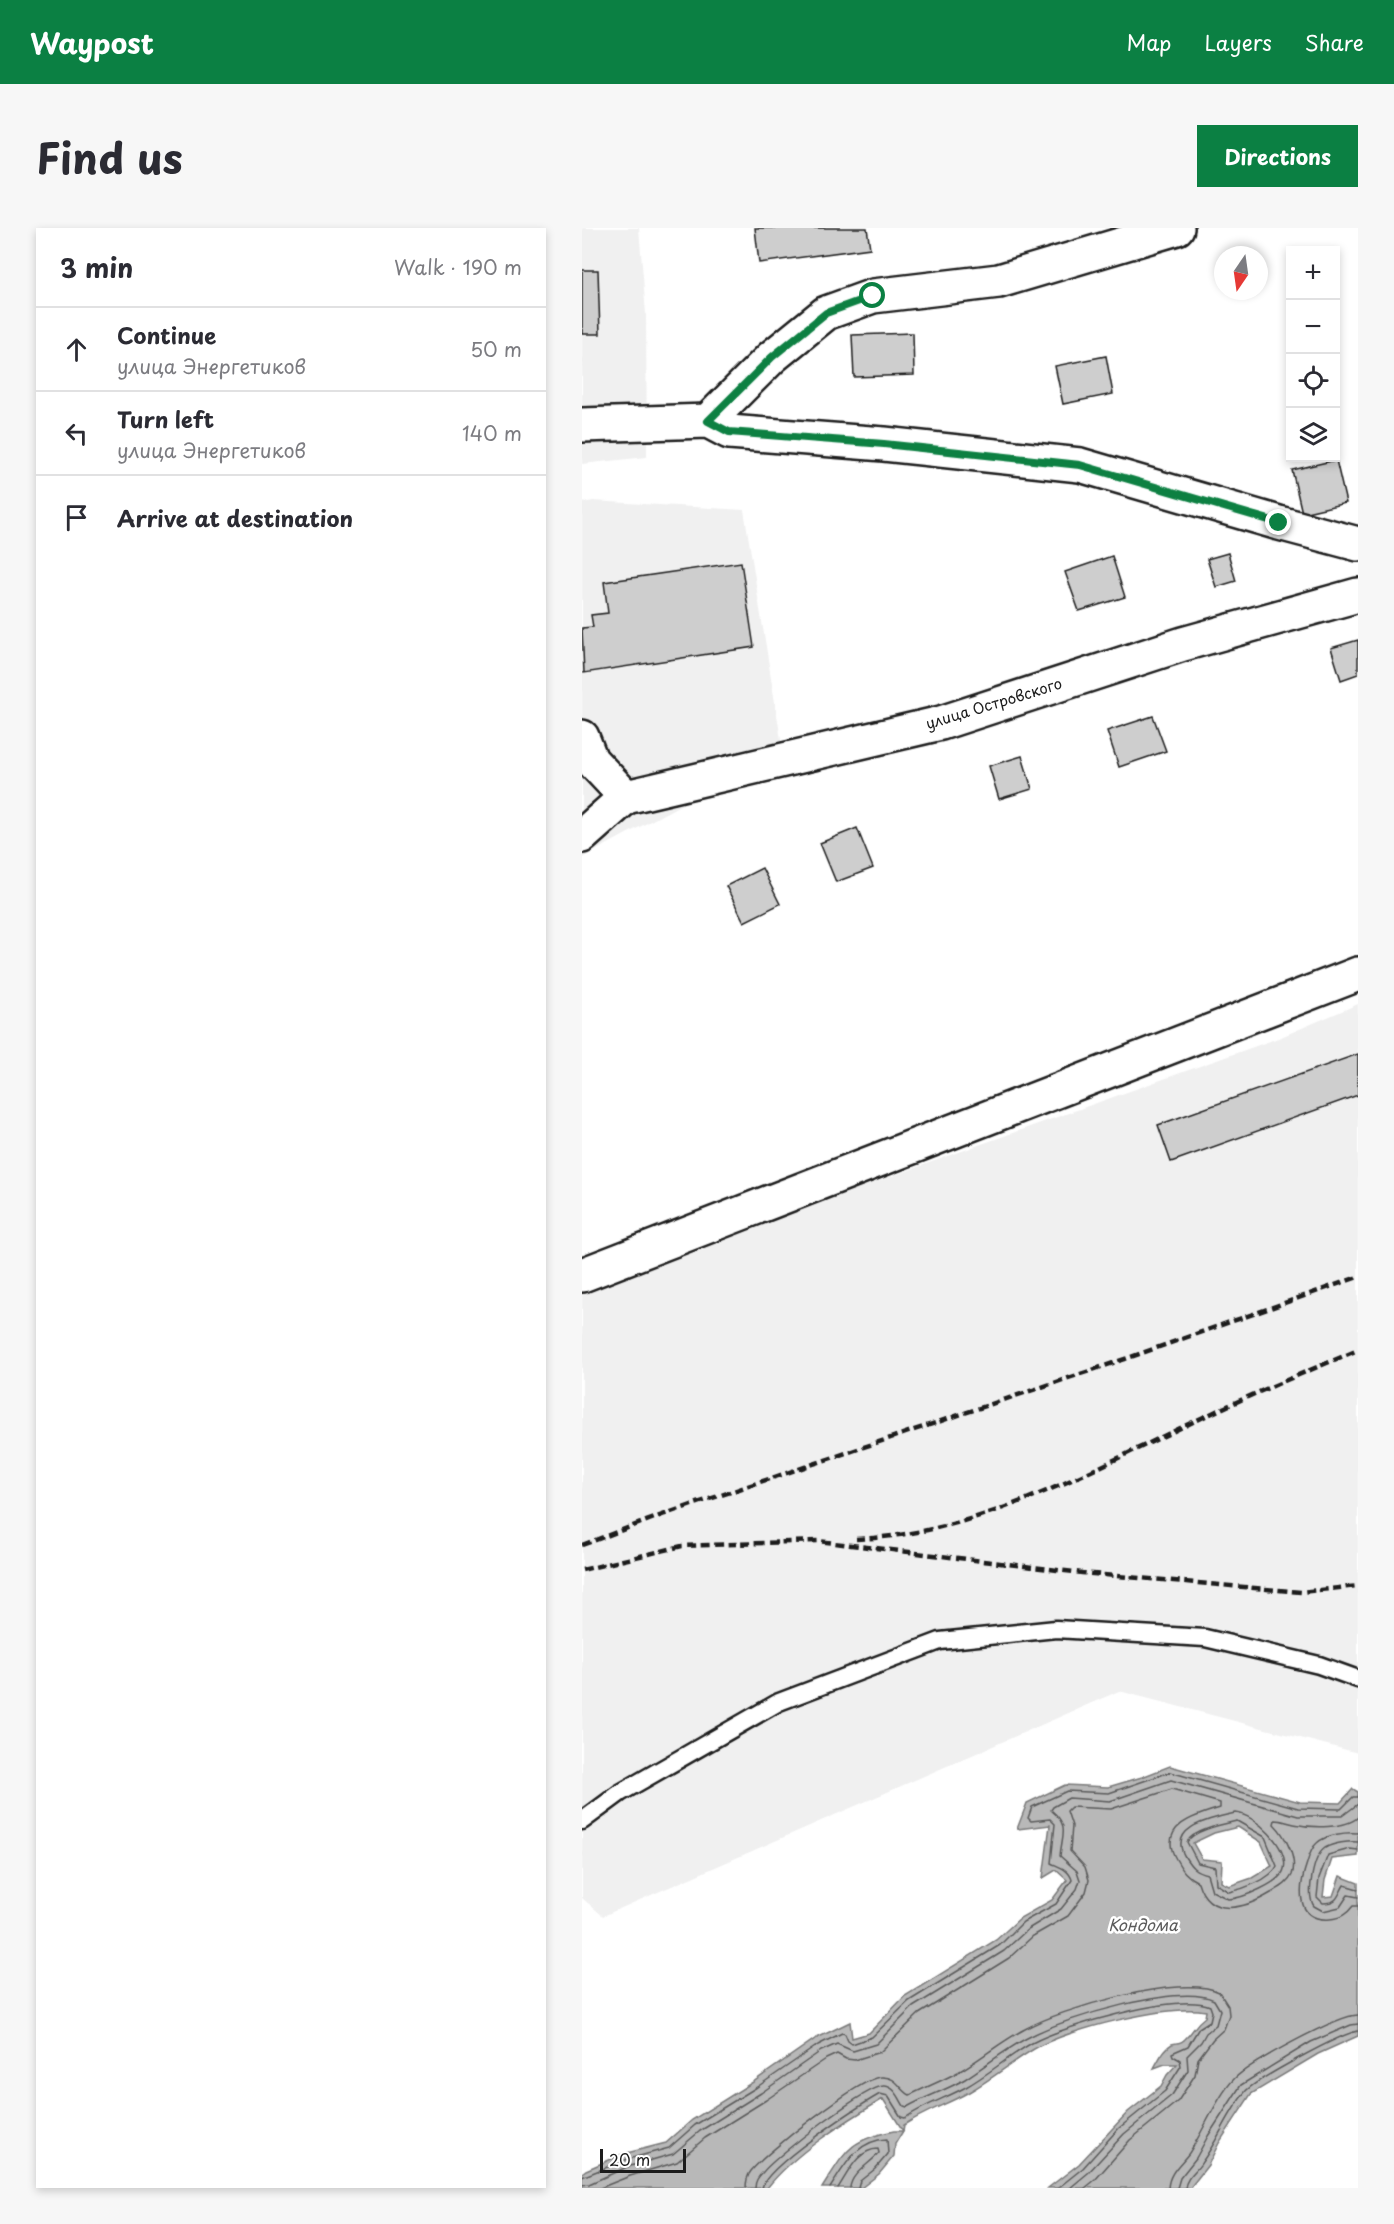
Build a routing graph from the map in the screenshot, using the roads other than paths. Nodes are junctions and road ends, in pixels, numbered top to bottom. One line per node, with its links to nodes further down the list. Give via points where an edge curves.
1 (1177, 228): 2 (street, via 999,281 873,296 826,313 772,357)
2 (708, 421): 3 (street); 4 (street, via 729,432 1080,465)
3 (582, 425)
4 (1358, 544)
5 (1358, 594): 7 (street, улица Островского, via 1183,644 941,723)
6 (582, 737): 7 (street, via 591,760)
7 (626, 797): 8 (street, улица Островского)
8 (582, 836)
9 (1358, 974): 10 (street)
10 (582, 1275)
11 (1358, 1679): 12 (lane, via 1319,1665 1205,1638 1056,1629 940,1641 779,1702 620,1793)
12 (582, 1821)

